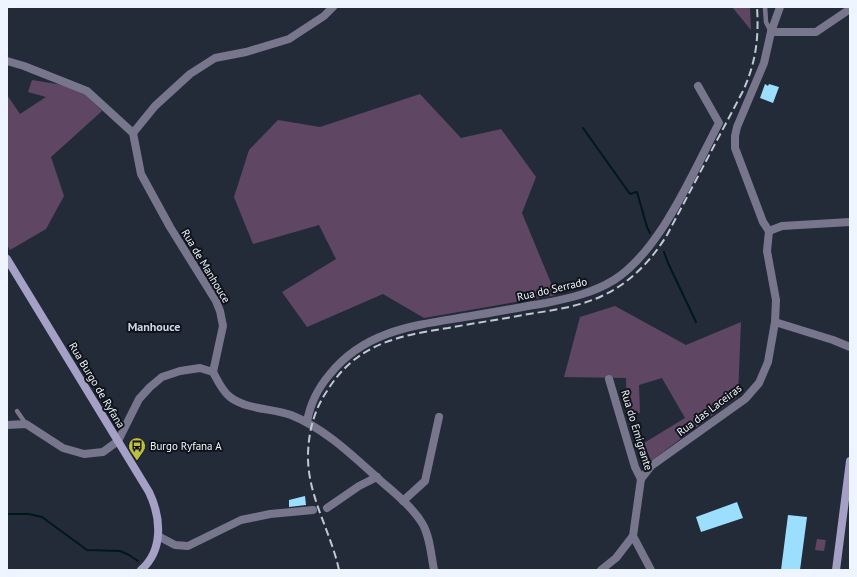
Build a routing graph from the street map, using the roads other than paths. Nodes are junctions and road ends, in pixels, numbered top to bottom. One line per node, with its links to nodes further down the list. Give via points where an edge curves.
1 (333, 7): 8 (street, via 289,39 215,58 190,74 155,106)
2 (765, 7): 5 (lane, via 766,22)
3 (780, 7): 5 (street)
4 (850, 9): 5 (street, via 816,32)
5 (771, 32): 10 (street, via 764,63 735,136 735,148 763,222)
6 (7, 61): 8 (street, via 87,91)
7 (698, 86): 18 (street, Rua do Serrado, via 718,123 668,217 647,249 632,266 605,285 585,294 409,327 373,340 349,354 326,379 314,398)
8 (133, 133): 14 (street, Rua de Manhouce, via 141,174 220,311 223,326)
9 (850, 222): 10 (street, via 782,226)
10 (769, 231): 12 (street, Rua das Laceiras, via 767,251 776,300)
11 (7, 259): 21 (main road, Rua Burgo de Ryfana)
12 (775, 322): 13 (street); 24 (street, Rua das Laceiras, via 768,362 759,383 745,399 651,466)
13 (850, 347)
14 (213, 372): 18 (street, via 222,388 238,402); 21 (street, via 200,368 162,377 140,399)
15 (609, 379): 24 (street, Rua do Emigrante, via 635,467)
16 (17, 411): 19 (lane)
17 (439, 417): 25 (street, via 425,481)
18 (307, 422): 23 (street)
19 (26, 424): 20 (street); 21 (street, via 63,448 84,454 103,452)
20 (7, 425)
21 (118, 441): 28 (main road, Rua Burgo de Ryfana, via 155,504)
22 (850, 460): 34 (main road)
23 (377, 477): 25 (street); 26 (street)
24 (641, 479): 29 (street, Rua do Emigrante)
25 (403, 501): 31 (street, via 423,524)
26 (328, 508)
27 (313, 510): 28 (street, via 241,520 188,546 175,545)
28 (158, 536): 30 (main road, Rua Burgo de Ryfana, via 148,564)
29 (633, 536): 32 (street, Rua do Emigrante, via 616,558); 33 (street)
30 (141, 570)
31 (434, 570)
32 (601, 570)
33 (651, 570)
34 (836, 570)

